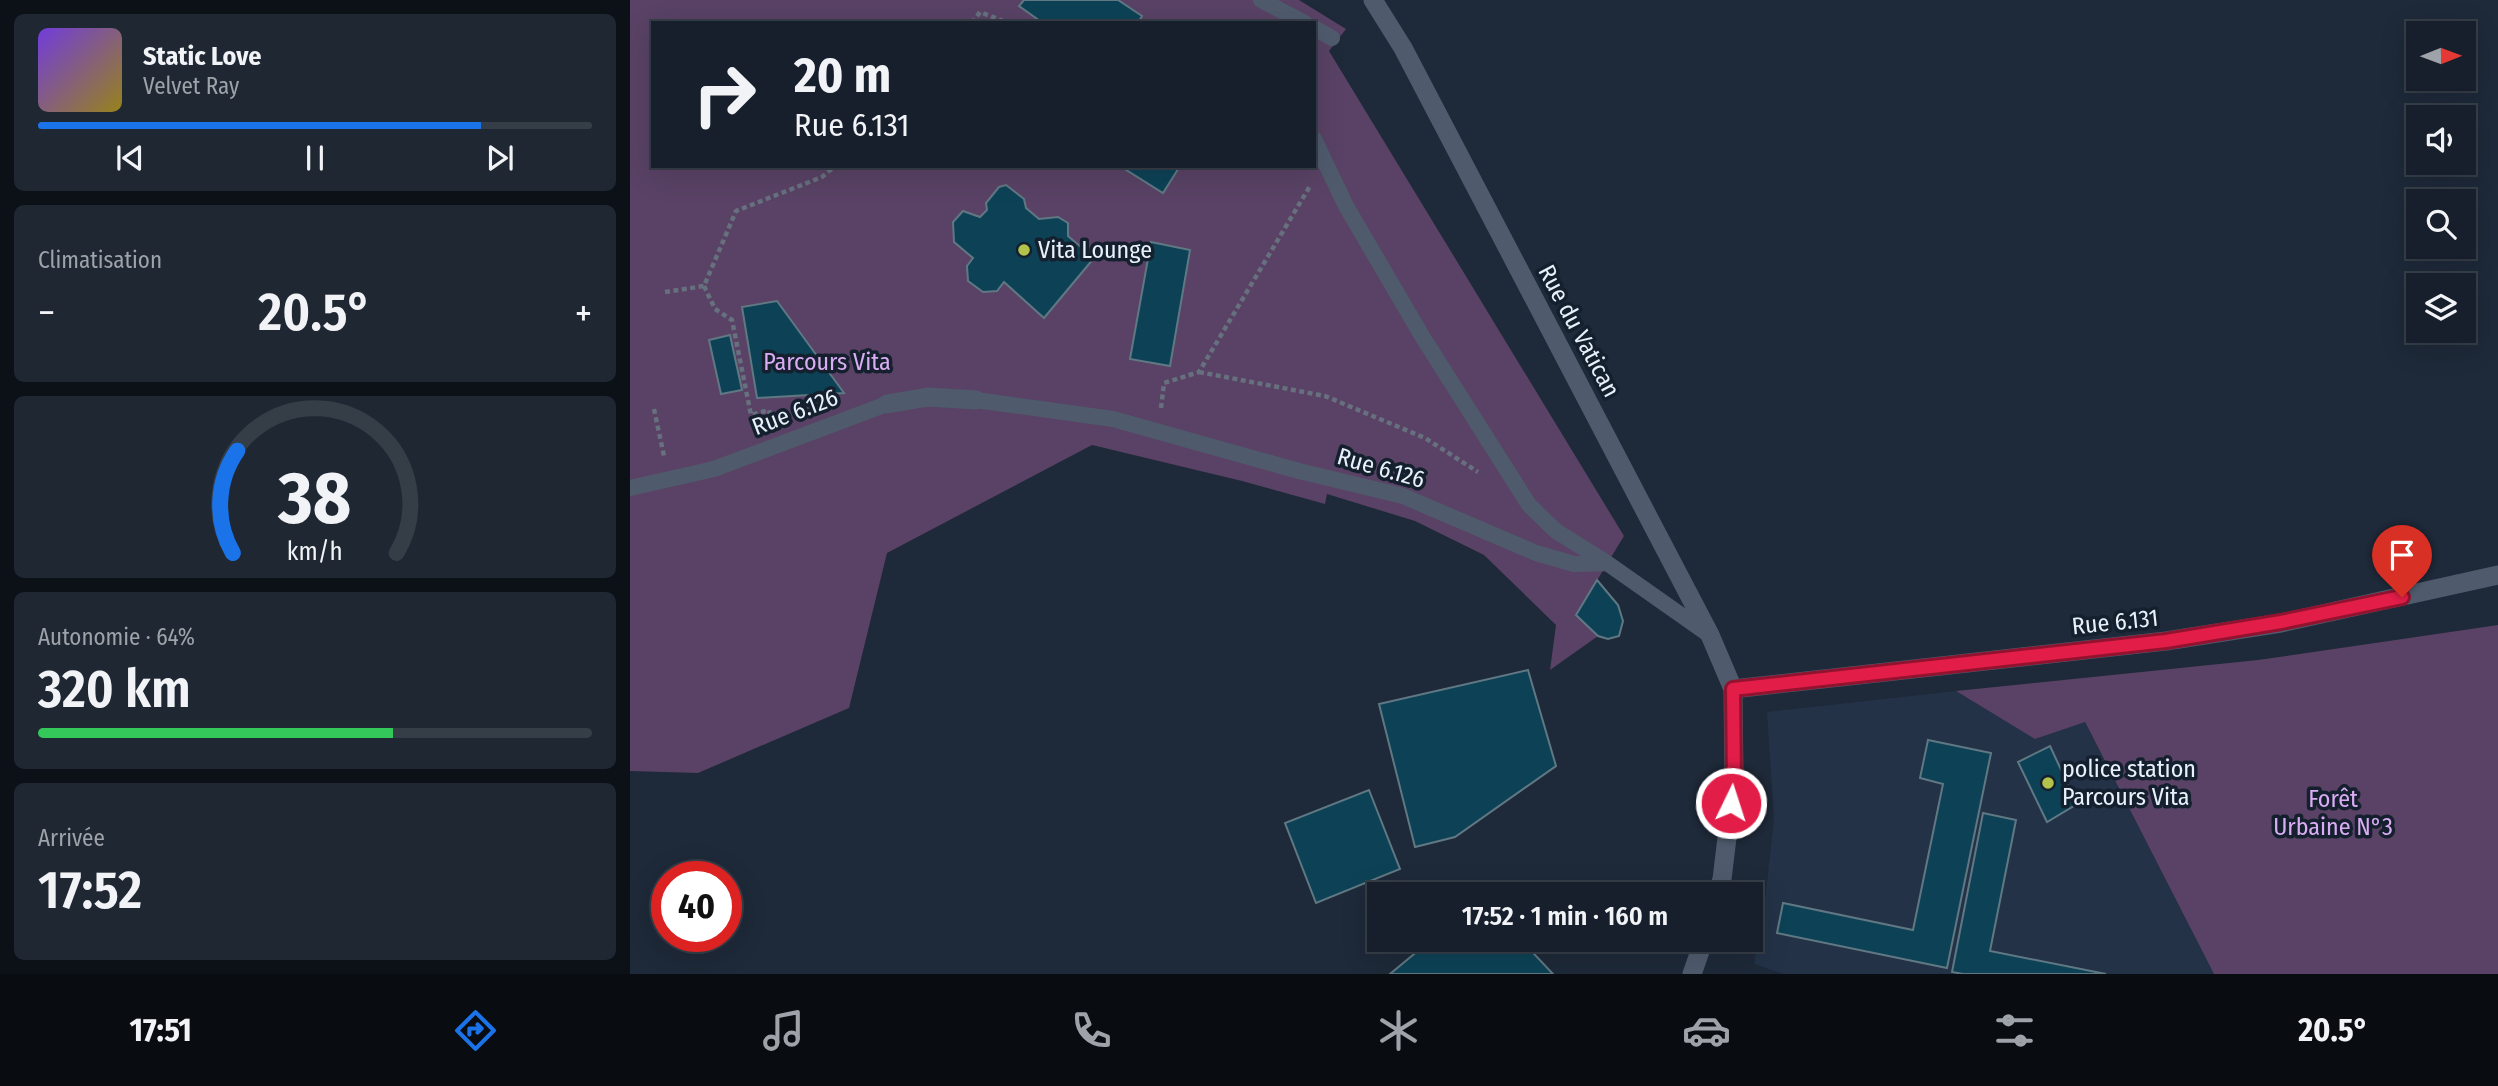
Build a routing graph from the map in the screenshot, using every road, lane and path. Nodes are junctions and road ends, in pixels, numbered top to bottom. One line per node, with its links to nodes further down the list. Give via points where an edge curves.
1 (1261, 0): 5 (lane)
2 (1373, 0): 24 (street, Rue du Vatican, via 1403,48)
3 (973, 21): 4 (path, via 980,12)
4 (1003, 21)
5 (1301, 21)
6 (1316, 29): 7 (lane)
7 (1332, 37)
8 (1316, 143): 9 (lane)
9 (1325, 159): 13 (path); 22 (lane, via 1346,206 1422,337 1529,505 1556,531)
10 (833, 168): 11 (path, via 822,177 736,211)
11 (704, 286): 12 (path); 18 (path, via 715,309 732,320 751,415 768,410)
12 (665, 292)
13 (1199, 372): 14 (path); 19 (path, via 1325,396 1425,438)
14 (1164, 383)
15 (976, 400): 16 (street, Rue 6.126, via 928,397); 22 (lane, Rue 6.126, via 1113,419 1403,496 1536,553 1574,564)
16 (887, 404): 18 (lane, Rue 6.126)
17 (654, 409): 20 (path)
18 (777, 445): 20 (lane, Rue 6.126, via 714,469)
19 (1482, 475)
20 (670, 479): 21 (lane, Rue 6.126)
21 (630, 488)
22 (1608, 563): 24 (lane)
23 (2498, 575): 25 (street, Rue 6.131, via 2281,622 2166,641)
24 (1710, 635): 25 (street, Rue du Vatican)
25 (1733, 689): 26 (street, via 1734,780)
26 (1721, 882)
27 (1700, 952): 28 (street)
28 (1692, 974)

